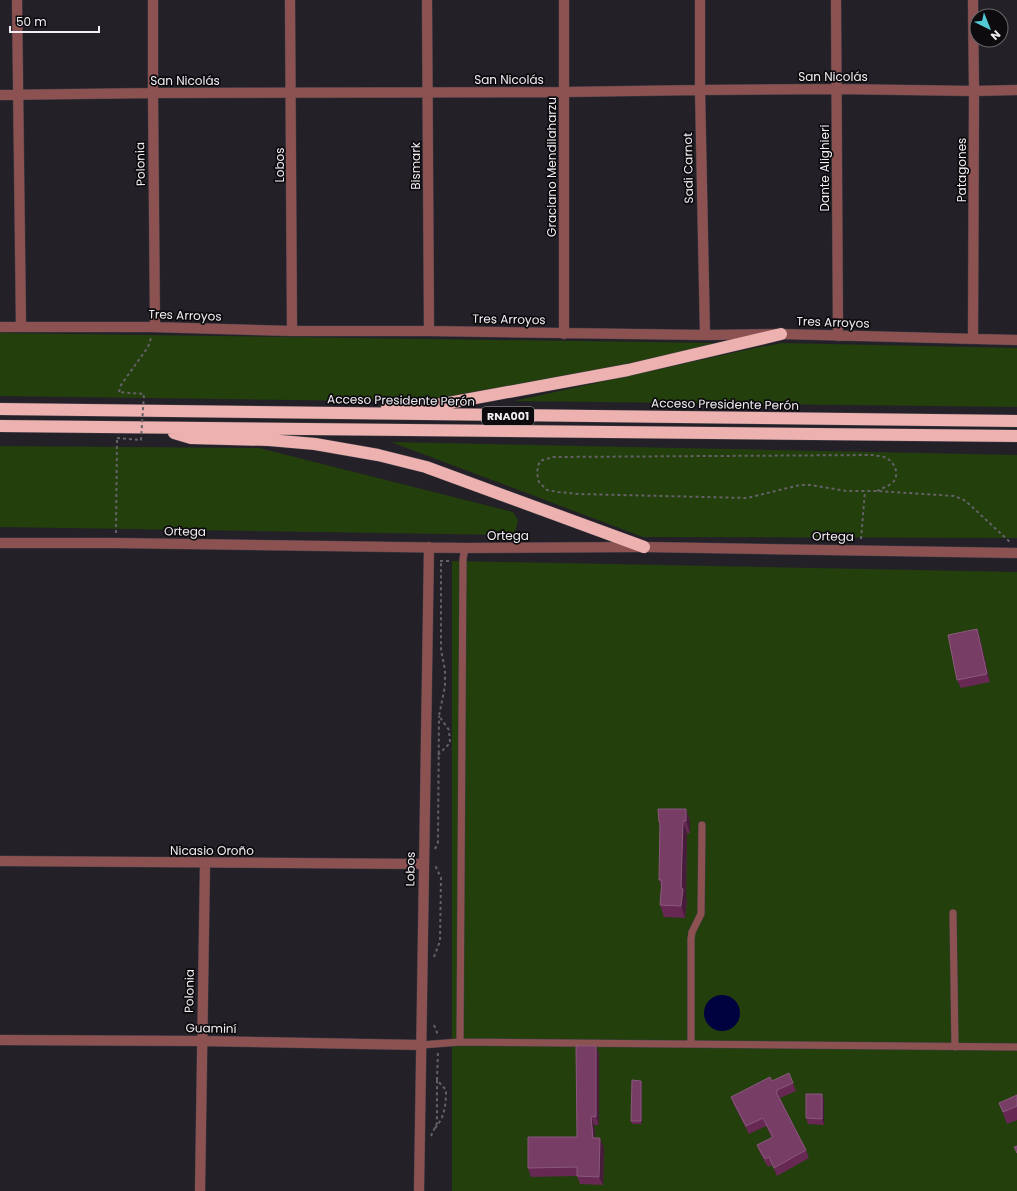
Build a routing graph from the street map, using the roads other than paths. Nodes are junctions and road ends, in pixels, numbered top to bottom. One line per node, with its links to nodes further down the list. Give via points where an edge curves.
1 (17, 0): 18 (street)
2 (153, 0): 15 (street, Polonia)
3 (290, 0): 16 (street, Lobos)
4 (427, 0): 13 (street, Bismark)
5 (564, 0): 14 (street, Graciano Mendilaharzu)
6 (700, 0): 10 (street, Sadi Carnot)
7 (836, 0): 9 (street, Dante Alighieri)
8 (973, 0): 12 (street, Patagones)
9 (837, 89): 10 (street, San Nicolás); 12 (street, San Nicolás); 27 (street, Dante Alighieri)
10 (700, 90): 14 (street, San Nicolás); 26 (street, Sadi Carnot)
11 (1017, 90): 12 (street, San Nicolás)
12 (974, 91): 28 (street, Patagones)
13 (428, 92): 14 (street, San Nicolás); 16 (street, San Nicolás); 23 (street, Bismark)
14 (564, 92): 24 (street, Graciano Mendilaharzu)
15 (153, 93): 16 (street, San Nicolás); 18 (street, San Nicolás); 21 (street, Polonia)
16 (291, 93): 22 (street, Lobos)
17 (0, 95): 18 (street, San Nicolás)
18 (17, 95): 20 (street)
19 (0, 326): 20 (street, Tres Arroyos)
20 (21, 327): 21 (street, Tres Arroyos)
21 (153, 327): 22 (street, Tres Arroyos)
22 (292, 331): 23 (street, Tres Arroyos)
23 (429, 331): 24 (street, Tres Arroyos)
24 (564, 334): 26 (street, Tres Arroyos)
25 (781, 334): 26 (street, Tres Arroyos); 27 (street, Tres Arroyos); 31 (highway, via 628,370 443,404 372,406)
26 (705, 335)
27 (838, 336): 28 (street, Tres Arroyos)
28 (973, 339): 29 (street, Tres Arroyos)
29 (1017, 340)
30 (0, 409): 31 (highway, Acceso Presidente Perón / RNA001)
31 (304, 413): 32 (highway, Acceso Presidente Perón / RNA001)
32 (1017, 421)
33 (0, 426): 34 (highway, RNA001)
34 (155, 428): 35 (highway, RNA001); 38 (highway, via 191,438 315,444 378,455 426,467)
35 (1017, 436)
36 (0, 543): 37 (street, Ortega)
37 (429, 547): 39 (street, Ortega); 44 (street, Lobos)
38 (644, 547): 39 (street, Ortega); 40 (street, Ortega)
39 (465, 548): 48 (lane)
40 (1014, 548)
41 (702, 825): 49 (lane, via 701,914 691,939)
42 (0, 861): 43 (street, Nicasio Oroño)
43 (205, 864): 44 (street, Nicasio Oroño); 47 (street, Polonia)
44 (423, 864): 50 (street, Lobos)
45 (953, 913): 51 (lane)
46 (0, 1040): 47 (street, Guaminí)
47 (201, 1041): 50 (street, Guaminí); 53 (street, Polonia)
48 (460, 1042): 49 (lane); 50 (lane)
49 (691, 1044): 51 (lane)
50 (421, 1045): 54 (street, Lobos)
51 (955, 1047): 52 (lane)
52 (1017, 1047)
53 (200, 1191)
54 (419, 1191)

